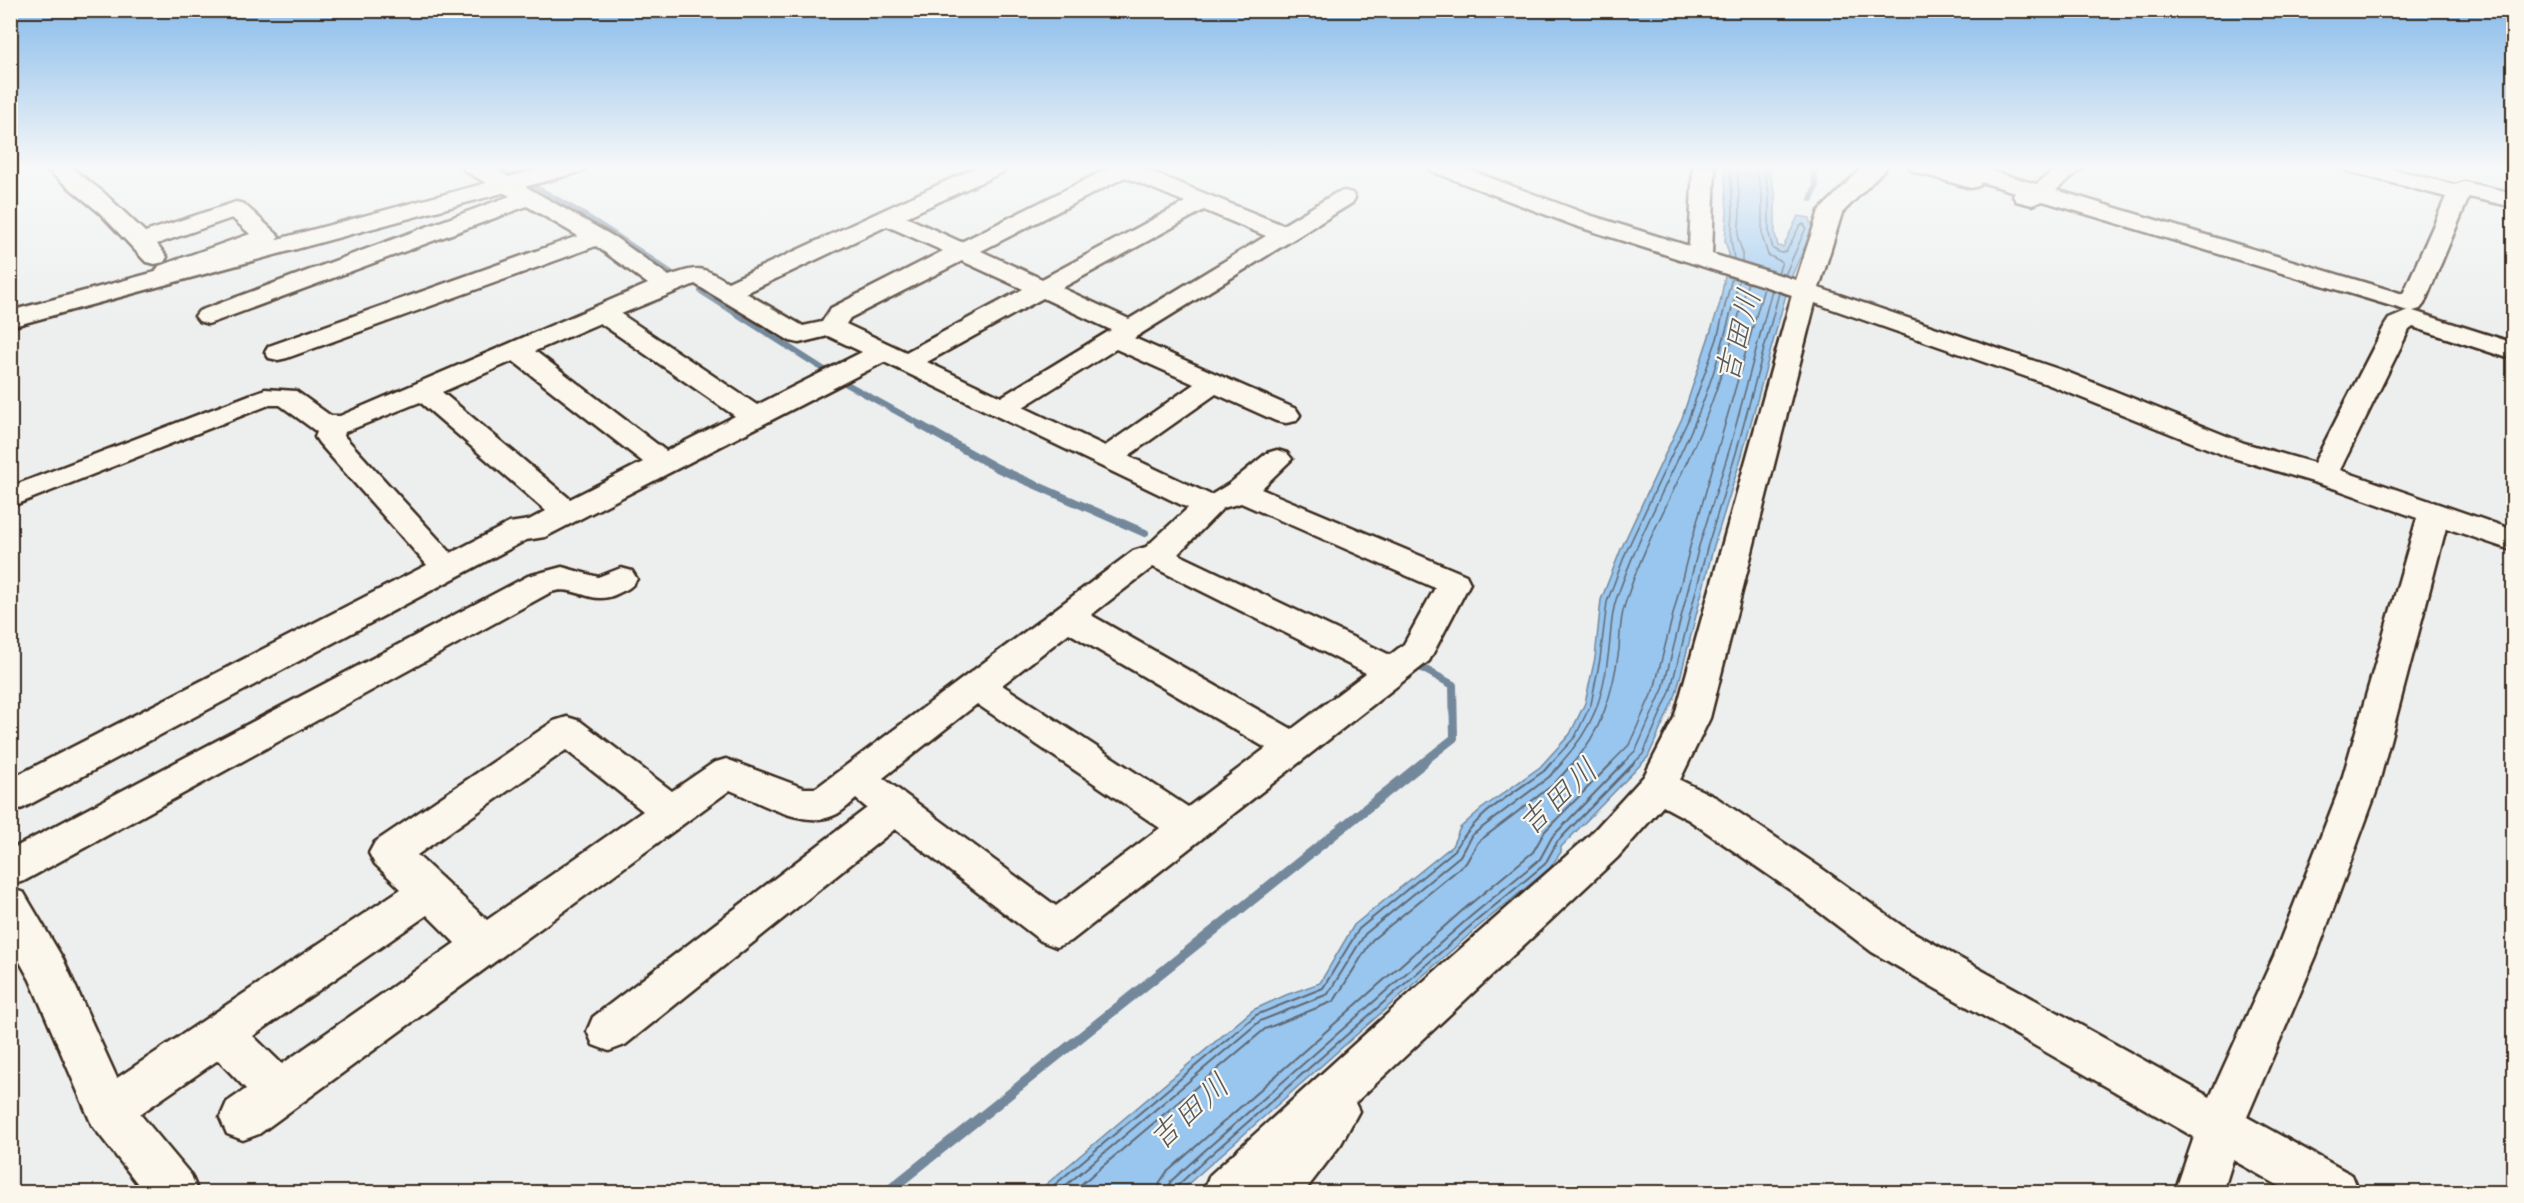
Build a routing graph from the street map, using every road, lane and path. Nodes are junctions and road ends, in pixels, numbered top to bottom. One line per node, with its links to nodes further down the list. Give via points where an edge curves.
1 (124, 222): 20 (street)
2 (197, 222): 20 (street)
3 (251, 222): 23 (street, via 267,236)
4 (377, 222): 23 (street)
5 (433, 222): 29 (street)
6 (574, 222): 19 (street)
7 (876, 222): 27 (street)
8 (898, 222): 21 (street)
9 (1016, 222): 21 (street)
10 (1164, 222): 25 (street)
11 (1254, 222): 18 (street)
12 (1303, 222): 18 (street)
13 (1588, 222): 22 (street)
14 (1706, 222): 22 (street)
15 (1827, 222): 26 (street)
16 (2136, 222): 17 (street, via 2411,304)
17 (2448, 222)
18 (1283, 234): 32 (street)
19 (598, 237): 24 (street); 34 (street)
20 (142, 241): 23 (street)
21 (961, 251): 25 (street); 31 (street, via 840,313)
22 (1707, 261): 26 (street)
23 (170, 274): 30 (street)
24 (666, 285): 27 (street, via 698,275); 28 (street)
25 (1043, 288): 32 (street); 36 (street)
26 (1800, 290): 46 (street, via 2057,378 2234,449); 61 (street, via 1692,718)
27 (727, 292): 31 (street, via 800,335)
28 (602, 313): 33 (street); 41 (street)
29 (208, 316)
30 (10, 319)
31 (831, 327): 36 (street)
32 (1123, 334): 37 (street); 39 (street)
33 (516, 350): 38 (street); 45 (street)
34 (278, 352)
35 (2514, 352): 46 (street, via 2410,318 2398,325)
36 (894, 357): 39 (street); 41 (street, via 835,377)
37 (1214, 383): 40 (street); 43 (street)
38 (423, 390): 42 (street, via 345,424); 50 (street)
39 (1002, 408): 43 (street)
40 (1286, 415)
41 (755, 417): 45 (street)
42 (335, 424): 48 (street, via 325,425 286,397 265,396); 54 (street, via 329,437)
43 (1107, 458): 49 (street)
44 (1277, 459): 47 (street)
45 (664, 464): 50 (street)
46 (2323, 475): 51 (street)
47 (1240, 491): 49 (street); 57 (street, via 1454,583 1417,652)
48 (10, 498)
49 (1209, 506): 53 (street)
50 (567, 513): 54 (street, via 534,530 520,530)
51 (2434, 513): 52 (street); 76 (street, via 2358,790 2312,914)
52 (2514, 541)
53 (1156, 556): 56 (street, via 1144,558); 57 (street)
54 (447, 568): 62 (street)
55 (621, 579): 66 (street, via 601,589 562,578 540,584)
56 (1068, 617): 58 (street); 59 (street)
57 (1393, 671): 59 (street)
58 (976, 686): 60 (street); 65 (street)
59 (1294, 747): 65 (street)
60 (856, 779): 63 (street); 64 (street, via 824,803 802,803 726,772)
61 (1658, 786): 72 (street, via 1603,847); 76 (street, via 1703,809 1887,939)
62 (10, 797)
63 (894, 808): 65 (street, via 1056,929); 70 (street)
64 (671, 812): 67 (street, via 567,731 389,853); 69 (street)
65 (1189, 827)
66 (10, 869)
67 (429, 892): 69 (street); 71 (street)
68 (10, 905): 74 (street, via 48,972)
69 (485, 945): 73 (street)
70 (609, 1031)
71 (221, 1033): 73 (street); 74 (street)
72 (1360, 1070): 78 (street); 79 (street, via 1325,1128)
73 (279, 1092): 75 (street)
74 (108, 1110): 77 (street)
75 (243, 1118)
76 (2221, 1129): 80 (street); 81 (street)
77 (174, 1192)
78 (1227, 1192)
79 (1275, 1192)
80 (2199, 1192)
81 (2335, 1192)

